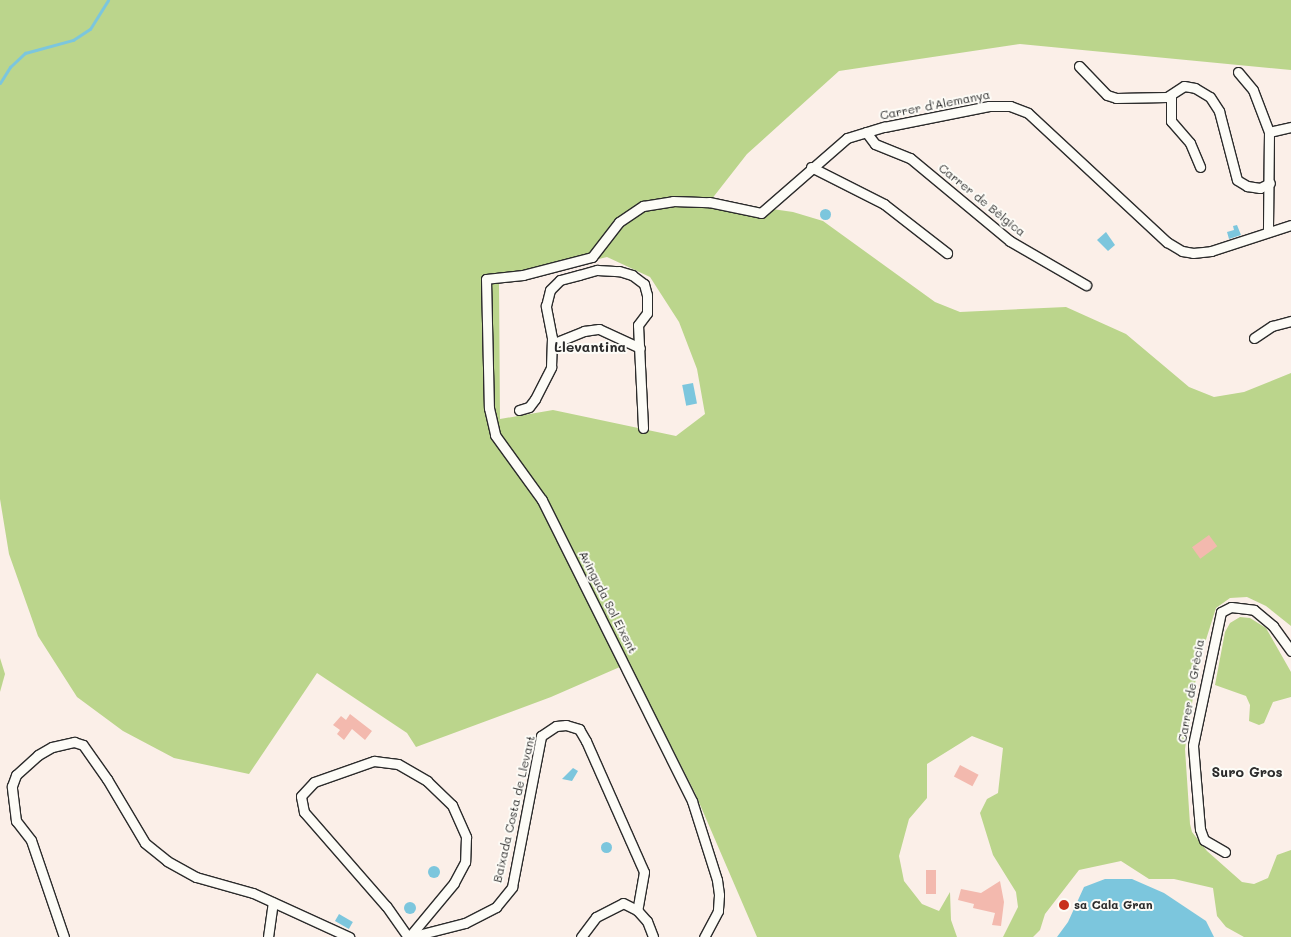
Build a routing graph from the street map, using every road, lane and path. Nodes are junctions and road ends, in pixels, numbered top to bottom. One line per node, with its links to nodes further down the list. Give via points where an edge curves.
1 (1078, 66): 3 (street, via 1111,97)
2 (1238, 72): 6 (street, via 1253,90)
3 (1171, 95): 8 (street, via 1171,122 1190,143); 9 (street, via 1184,86 1196,88 1210,97 1219,111 1237,180 1260,188)
4 (1291, 127): 6 (street)
5 (866, 132): 7 (street, Carrer d'Alemanya, via 847,138); 11 (street, Carrer d'Alemanya, via 989,106 1010,106 1028,113 1167,242 1182,251 1193,254 1211,251); 15 (street, Carrer de Bèlgica, via 875,144 910,158 1010,241)
6 (1270, 132): 9 (street)
7 (811, 167): 12 (street, via 884,204); 13 (street, Carrer d'Alemanya, via 761,213 709,202 673,201 643,206 619,222)
8 (1200, 167)
9 (1270, 183): 11 (street)
10 (1291, 225): 11 (street, Carrer d'Alemanya)
11 (1268, 232)
12 (947, 253)
13 (592, 257): 14 (street); 32 (street, Avinguda Sol Eixent, via 523,275 486,279 488,408 495,434 542,500 692,801 719,895 718,911)
14 (596, 270): 18 (street, via 560,280 550,290 546,306); 19 (street, via 632,275 644,284 647,313 638,325)
15 (1086, 285)
16 (1291, 321): 17 (street, via 1272,326)
17 (1254, 338)
18 (552, 344): 19 (street, via 584,331 599,329); 20 (street, via 546,382 530,407)
19 (640, 348): 21 (street)
20 (519, 410)
21 (643, 428)
22 (1291, 651): 23 (street, Carrer de Grècia, via 1273,626 1254,610 1241,606 1221,612 1193,745 1200,829 1204,840)
23 (1225, 852)
24 (273, 902): 26 (street, via 238,888 196,877 167,861 145,844 107,779 82,745 67,744 38,755 16,776 12,786 16,821 31,840); 27 (street); 28 (street)
25 (638, 910): 29 (street, Baixada Costa de Llevant, via 644,872 586,741 579,729 566,724 556,726 541,736 512,887 496,908 465,923); 30 (street, via 624,904 610,907 596,917); 31 (street, via 648,921)
26 (64, 937)
27 (268, 937)
28 (349, 937)
29 (409, 937): 29 (street, via 454,883 465,862 466,837 452,805 427,781 398,764 374,761 314,782 301,796 304,812)
30 (581, 937)
31 (653, 937)
32 (704, 937)

